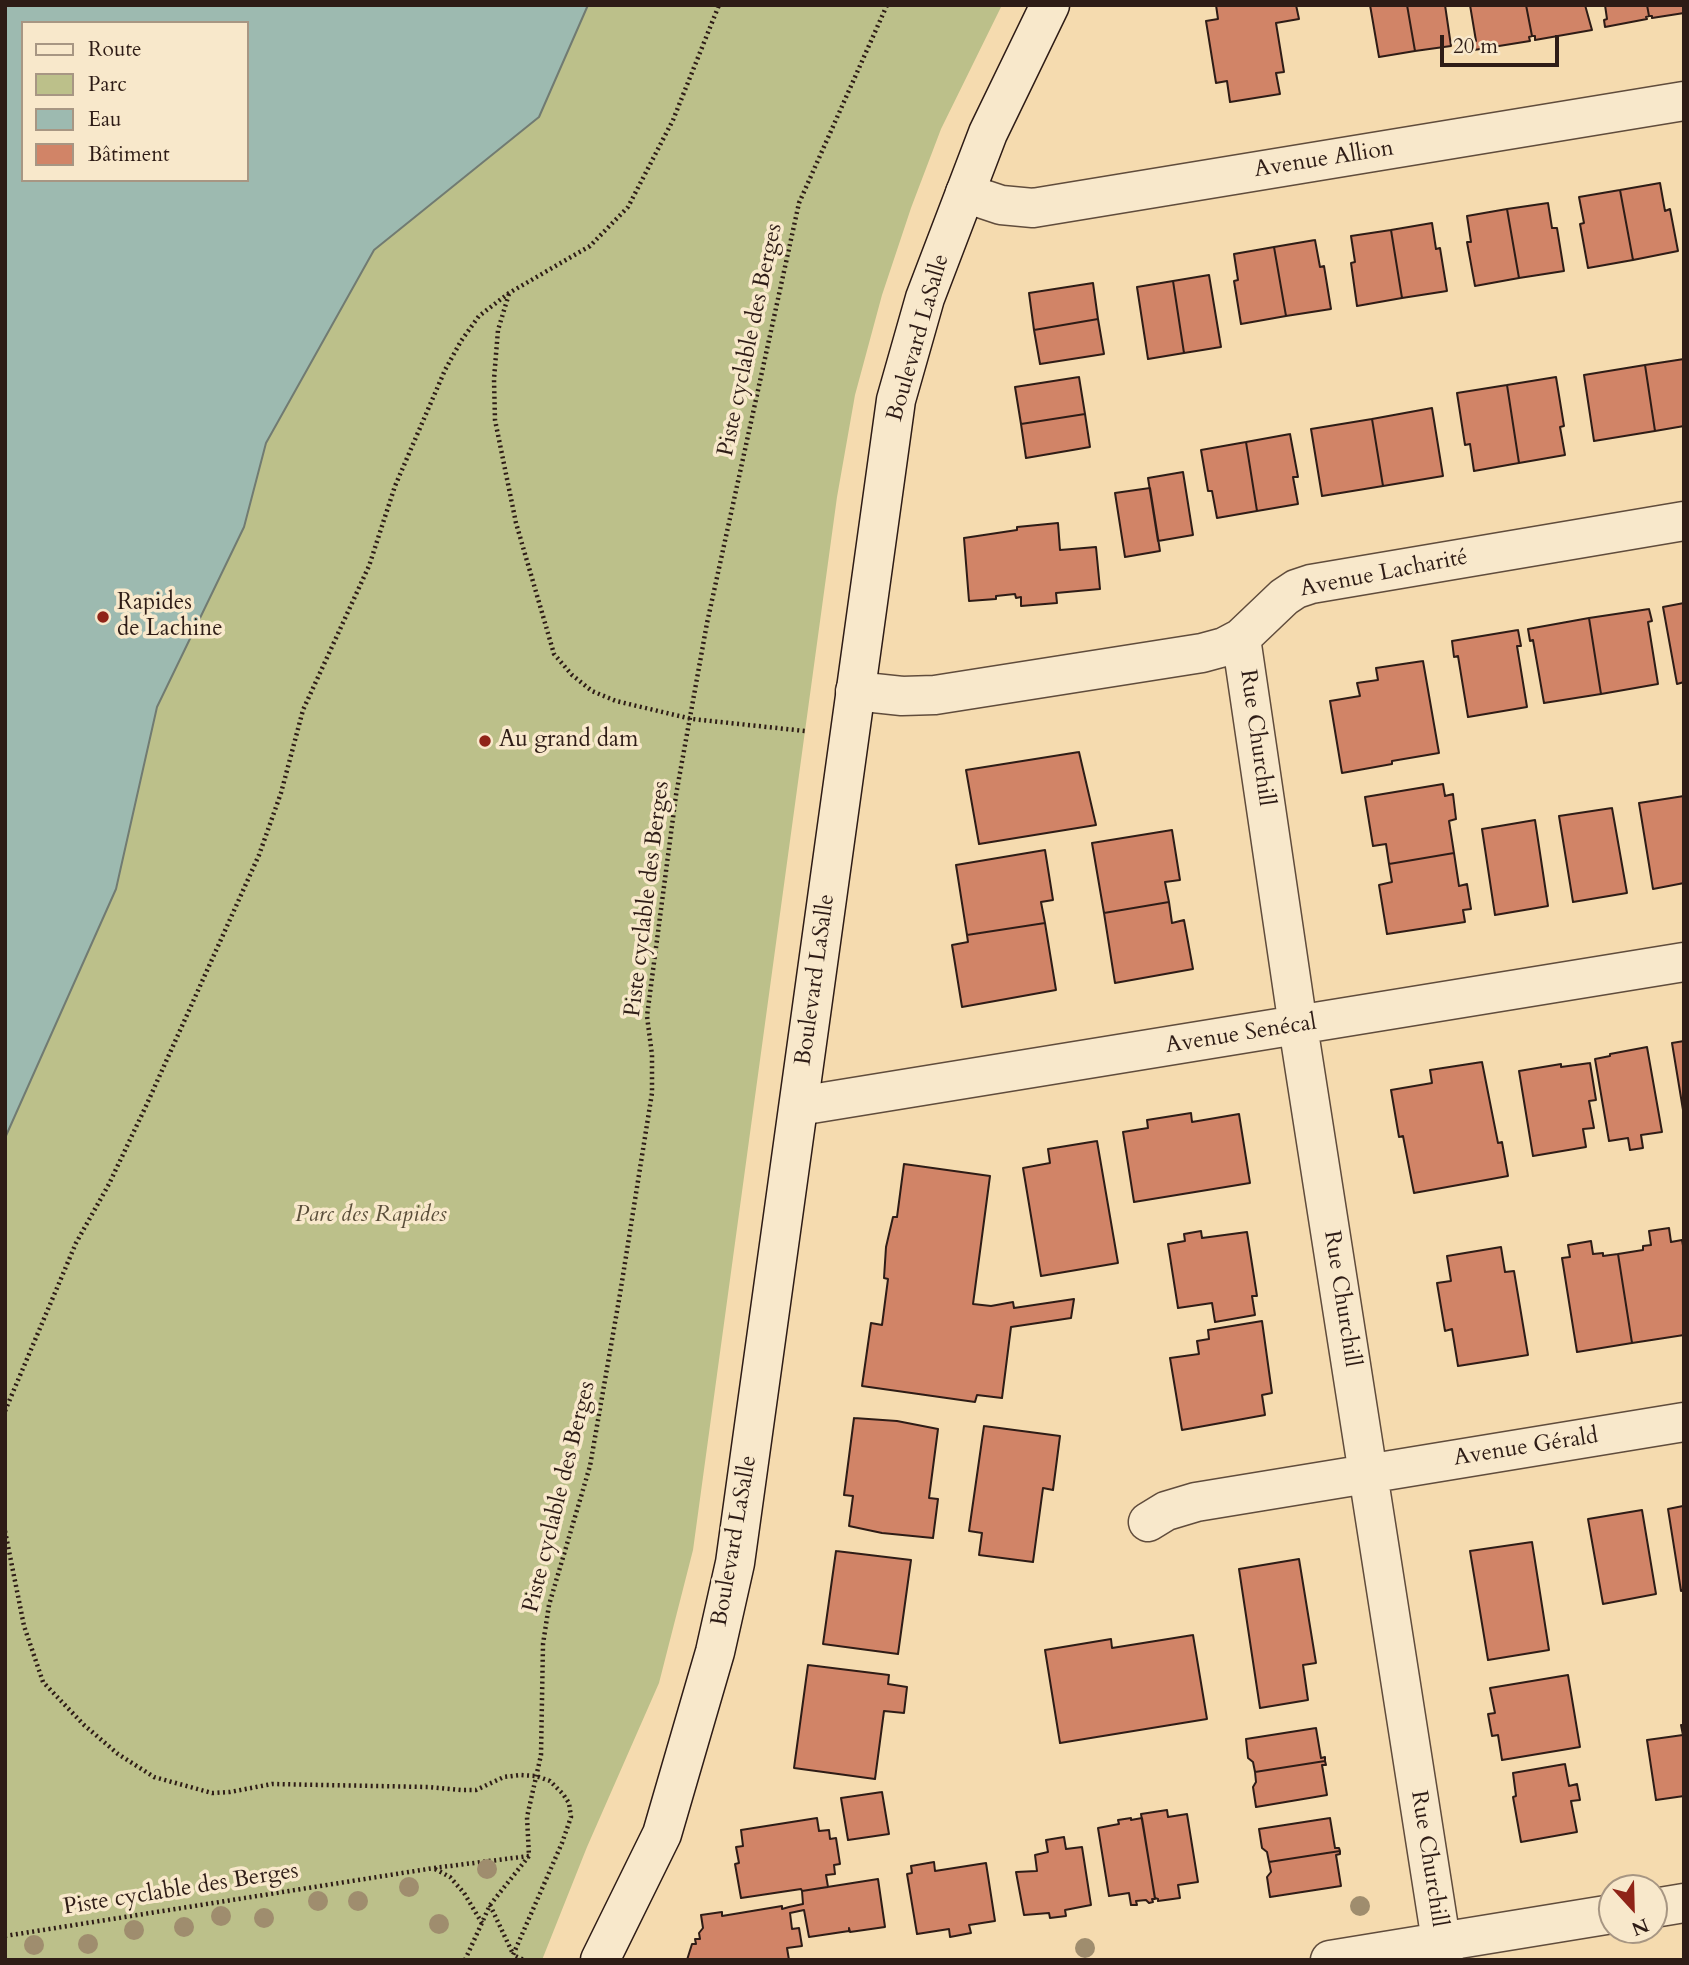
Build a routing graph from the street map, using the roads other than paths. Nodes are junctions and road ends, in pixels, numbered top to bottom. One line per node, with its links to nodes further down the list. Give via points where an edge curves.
1 (1050, 5): 3 (street, Boulevard LaSalle, via 988,133)
2 (1684, 101): 3 (street, Avenue Allion, via 1033,208 1001,205)
3 (965, 193): 6 (street, Boulevard LaSalle, via 925,298 896,400)
4 (1684, 521): 5 (street, Avenue Lacharité, via 1311,584 1284,597)
5 (1241, 638): 6 (street, Avenue Lacharité, via 1179,658 935,695); 8 (street, Rue Churchill)
6 (855, 691): 9 (street, Boulevard LaSalle)
7 (1684, 962): 8 (street, Avenue Senécal)
8 (1298, 1026): 9 (street, Avenue Senécal); 11 (street, Rue Churchill)
9 (799, 1106): 15 (street, Boulevard LaSalle, via 735,1563 718,1639 662,1834)
10 (1684, 1422): 11 (street, Avenue Gérald)
11 (1368, 1473): 12 (street, Avenue Gérald, via 1196,1502); 14 (street, Rue Churchill)
12 (1148, 1522)
13 (1598, 1917): 14 (street)
14 (1442, 1951): 16 (street)
15 (600, 1960)
16 (1330, 1960)

